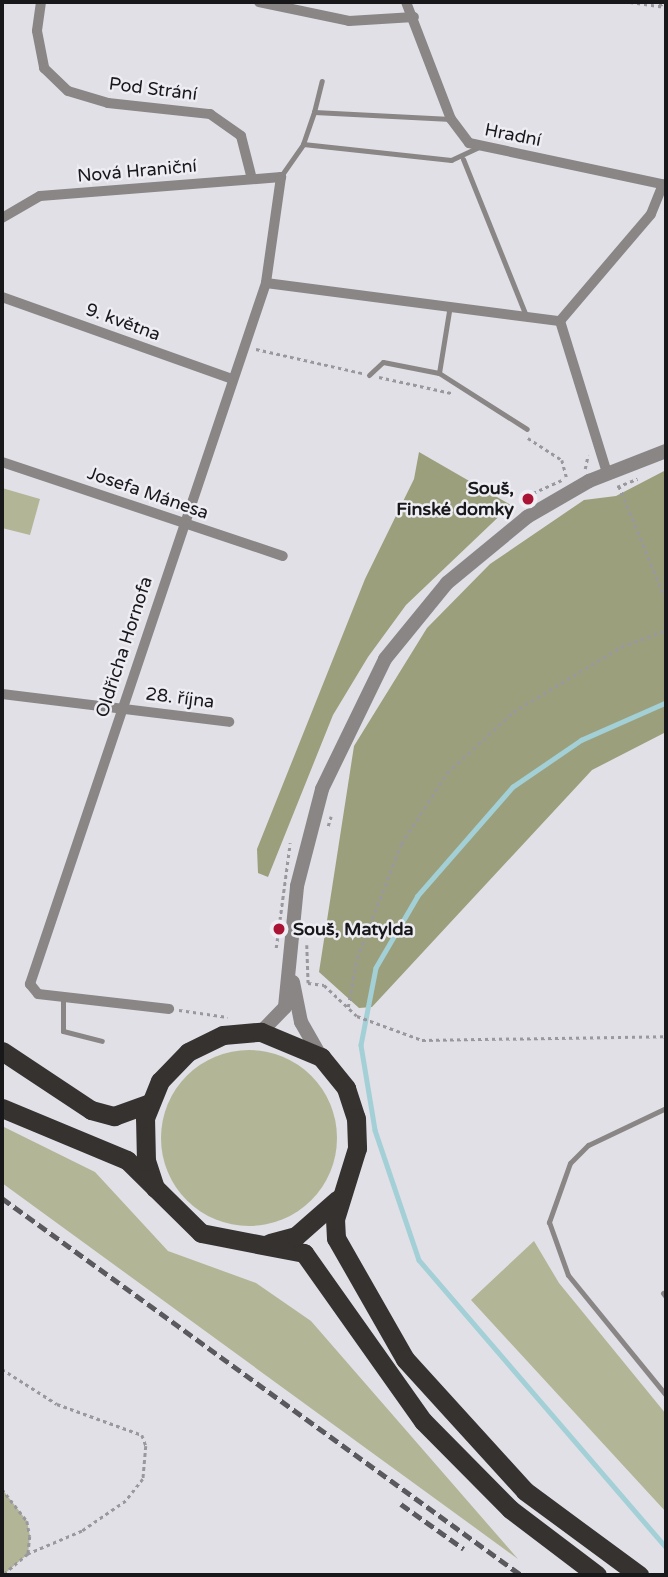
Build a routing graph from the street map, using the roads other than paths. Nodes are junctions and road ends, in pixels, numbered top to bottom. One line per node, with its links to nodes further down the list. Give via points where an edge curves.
1 (41, 2): 12 (street, Pod Strání, via 37,31 44,68 68,91 108,103 210,114 241,136)
2 (259, 2): 4 (street, via 349,21)
3 (406, 2): 4 (street, Hradní)
4 (414, 16): 7 (street, Hradní)
5 (322, 81): 6 (lane)
6 (314, 112): 7 (lane); 8 (lane)
7 (451, 119): 9 (street, Hradní)
8 (303, 144): 10 (lane); 11 (lane)
9 (477, 148): 10 (lane); 13 (street, Hradní)
10 (463, 159): 18 (lane)
11 (281, 177): 12 (street, Nová Hraniční); 15 (street, Oldřicha Hornofa)
12 (252, 179): 14 (street, Nová Hraniční, via 40,196)
13 (664, 184): 19 (street, Hradní, via 651,214)
14 (2, 218)
15 (266, 283): 17 (street); 22 (street, Oldřicha Hornofa)
16 (2, 297): 22 (street, 9. května)
17 (450, 305): 18 (street); 20 (lane)
18 (526, 316): 19 (street)
19 (560, 321): 26 (street)
20 (439, 373): 21 (lane, via 383,362); 23 (lane)
21 (369, 375)
22 (232, 379): 27 (street, Oldřicha Hornofa)
23 (527, 429)
24 (666, 451): 26 (street)
25 (2, 462): 27 (street, Josefa Mánesa)
26 (607, 473): 32 (street, via 527,517 471,561 420,612 374,676 335,753 310,828 294,902)
27 (184, 524): 28 (street, Josefa Mánesa); 30 (street, Oldřicha Hornofa)
28 (283, 556)
29 (2, 694): 30 (street, 28. října)
30 (122, 709): 31 (street, 28. října); 33 (street, Oldřicha Hornofa, via 30,984 34,993)
31 (229, 722)
32 (291, 971): 35 (street, via 284,1012); 38 (street, via 301,1021)
33 (63, 999): 34 (street, Oldřicha Hornofa); 36 (lane, via 63,1031)
34 (169, 1009)
35 (261, 1032): 38 (highway); 39 (highway, via 223,1035 188,1052)
36 (102, 1041)
37 (2, 1051): 39 (highway, via 91,1110 114,1115)
38 (321, 1058): 43 (highway, via 345,1088 356,1118 355,1156)
39 (149, 1103): 42 (highway, via 144,1138)
40 (2, 1108): 42 (highway, via 127,1160)
41 (666, 1108): 45 (lane, via 588,1145 570,1163 549,1222 552,1246 568,1275)
42 (155, 1188): 44 (highway, via 201,1233 232,1244)
43 (342, 1194): 44 (highway, via 313,1224); 47 (highway, via 335,1219 343,1257 427,1388 525,1491)
44 (265, 1244): 46 (highway, via 304,1253 423,1421 510,1509)
45 (666, 1395)
46 (597, 1575)
47 (639, 1575)

